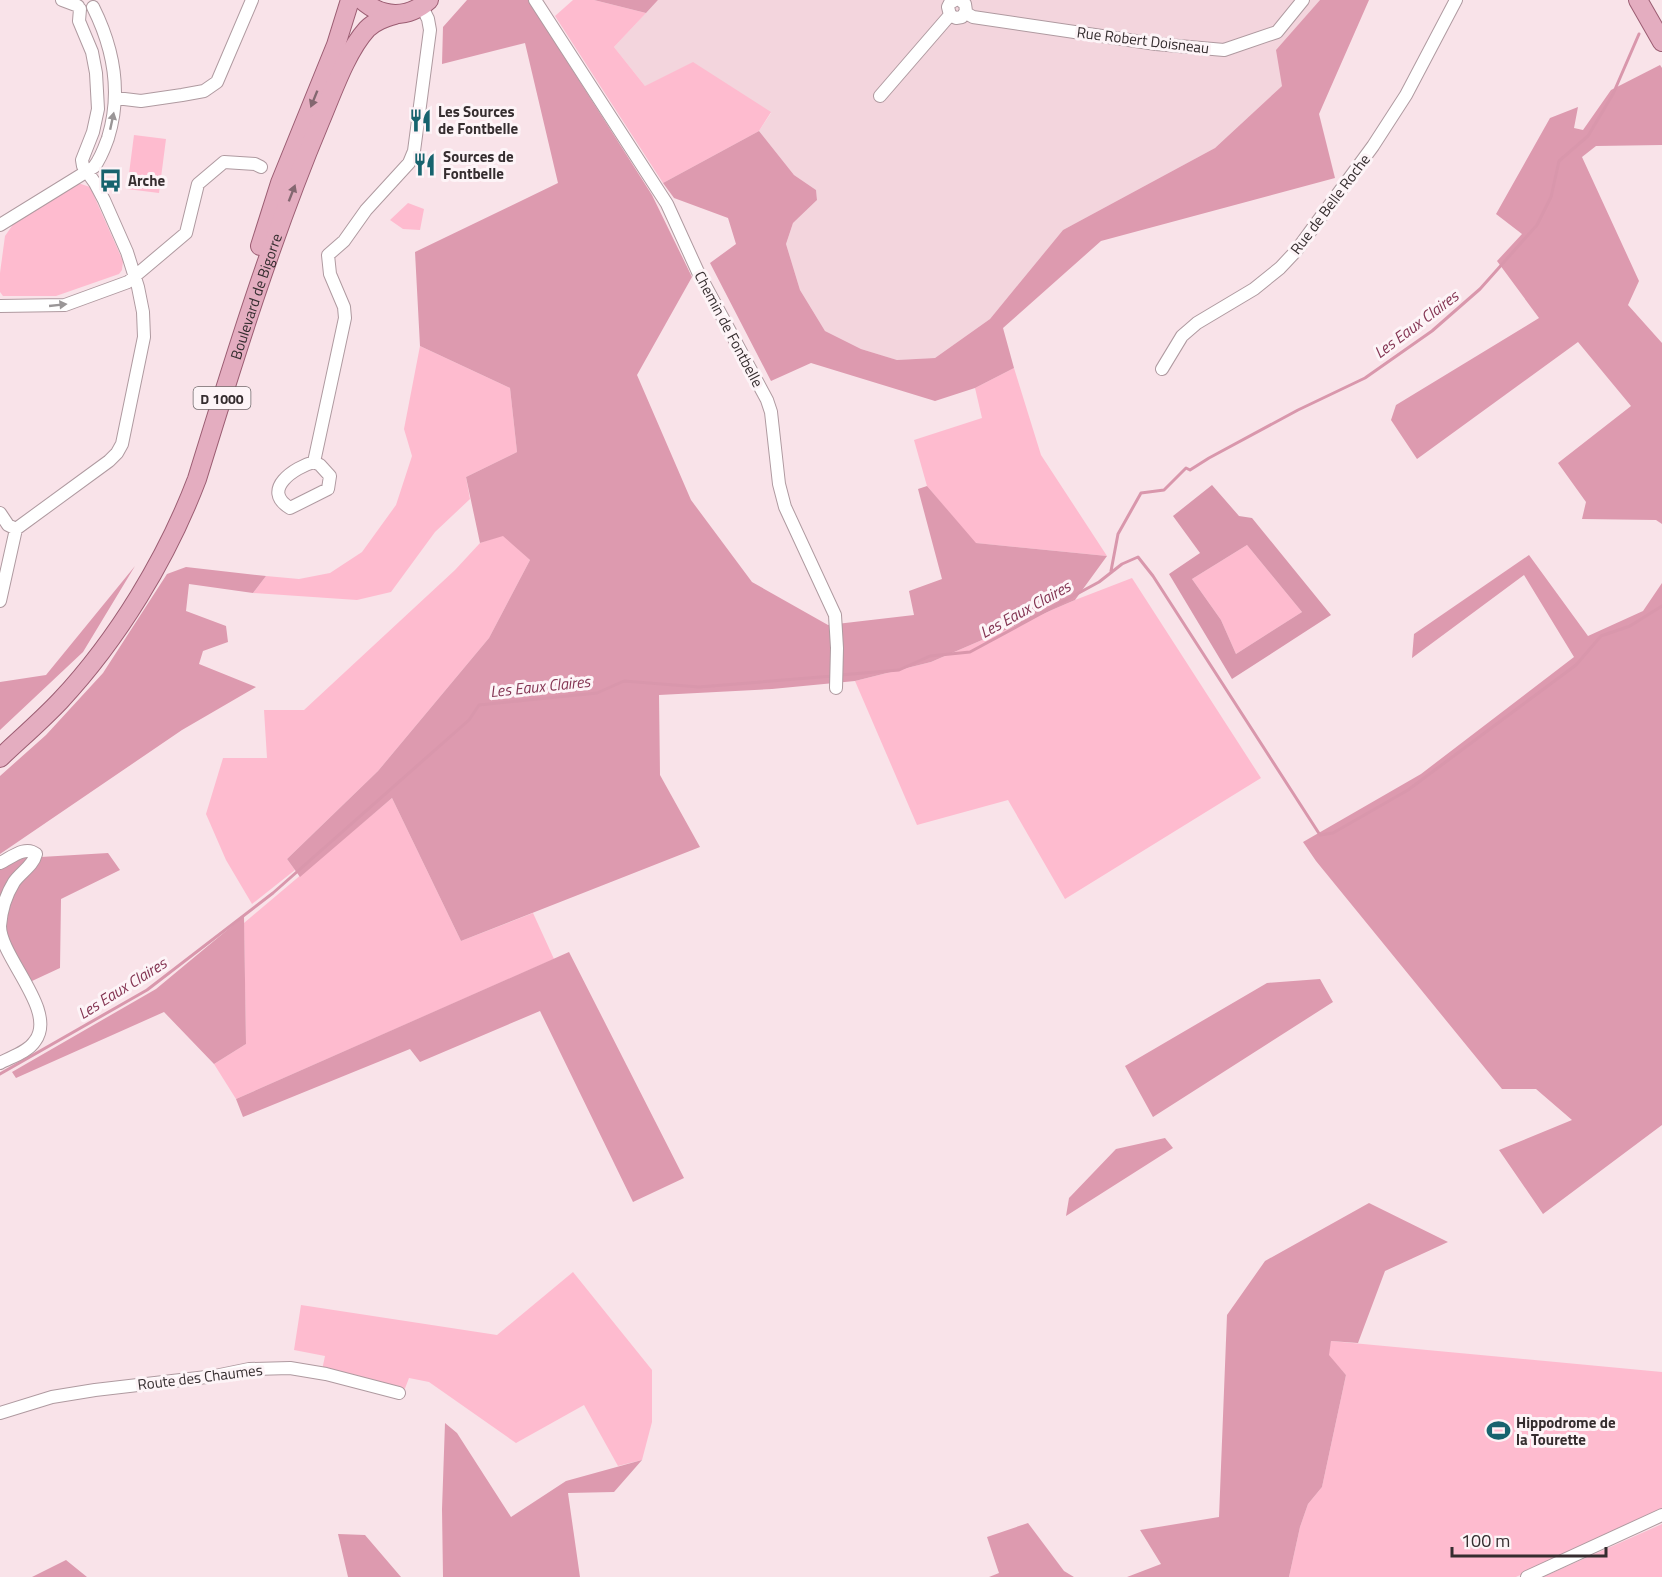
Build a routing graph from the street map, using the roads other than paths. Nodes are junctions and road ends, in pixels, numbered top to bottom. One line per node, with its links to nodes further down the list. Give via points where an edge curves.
1 (62, 0): 13 (street)
2 (252, 0): 19 (street, via 217,82 204,91 182,95 141,101)
3 (351, 0): 31 (main road, Boulevard de Bigorre / D 1000, one-way to 31, via 280,183 208,425 172,521 81,667)
4 (362, 0): 15 (main road, via 382,13)
5 (535, 0): 30 (street, Chemin de Fontbelle, via 667,204 698,272 767,400 785,507 835,615)
6 (955, 0): 16 (street, via 948,6)
7 (960, 0): 14 (street)
8 (1304, 0): 14 (street, Rue Robert Doisneau, via 1277,32 1224,50 1156,44)
9 (1456, 0): 25 (street, Rue de Belle Roche, via 1406,95 1296,251 1254,290 1182,336)
10 (1638, 0): 17 (main road)
11 (95, 3): 13 (street, via 88,10); 19 (street, via 114,68)
12 (425, 3): 15 (main road, Boulevard de Bigorre, via 409,13); 26 (street, via 430,30 414,151 409,163 366,210 344,242 328,255 330,274 345,318)
13 (78, 5): 21 (street, via 79,21 92,52 98,109 82,160)
14 (966, 13): 16 (street, via 959,18)
15 (395, 15): 32 (main road, Boulevard de Bigorre / D 1000, one-way to 15, via 83,675 120,624 169,543 197,479 271,247 344,67 367,29)
16 (950, 15): 18 (street)
17 (1662, 42)
18 (880, 96)
19 (116, 98): 21 (street, one-way to 19, via 101,159)
20 (261, 166): 23 (street, via 224,162 198,184 186,233)
21 (86, 170): 22 (street); 23 (street, via 104,200)
22 (0, 225)
23 (135, 276): 24 (street, one-way to 23, via 65,305); 28 (street, via 144,337 122,444 109,461)
24 (0, 306)
25 (1162, 369)
26 (314, 462)
27 (0, 513): 28 (street)
28 (16, 529): 29 (street)
29 (0, 601)
30 (836, 685)
31 (0, 746)
32 (0, 758)
33 (0, 863): 34 (street, via 24,850 36,854 14,882 0,929 4,946 38,1007 40,1026 35,1042)
34 (0, 1063)
35 (399, 1393): 36 (street, Route des Chaumes, via 290,1368 249,1369 52,1397)
36 (0, 1413)
37 (1662, 1515): 38 (street)
38 (1527, 1577)

